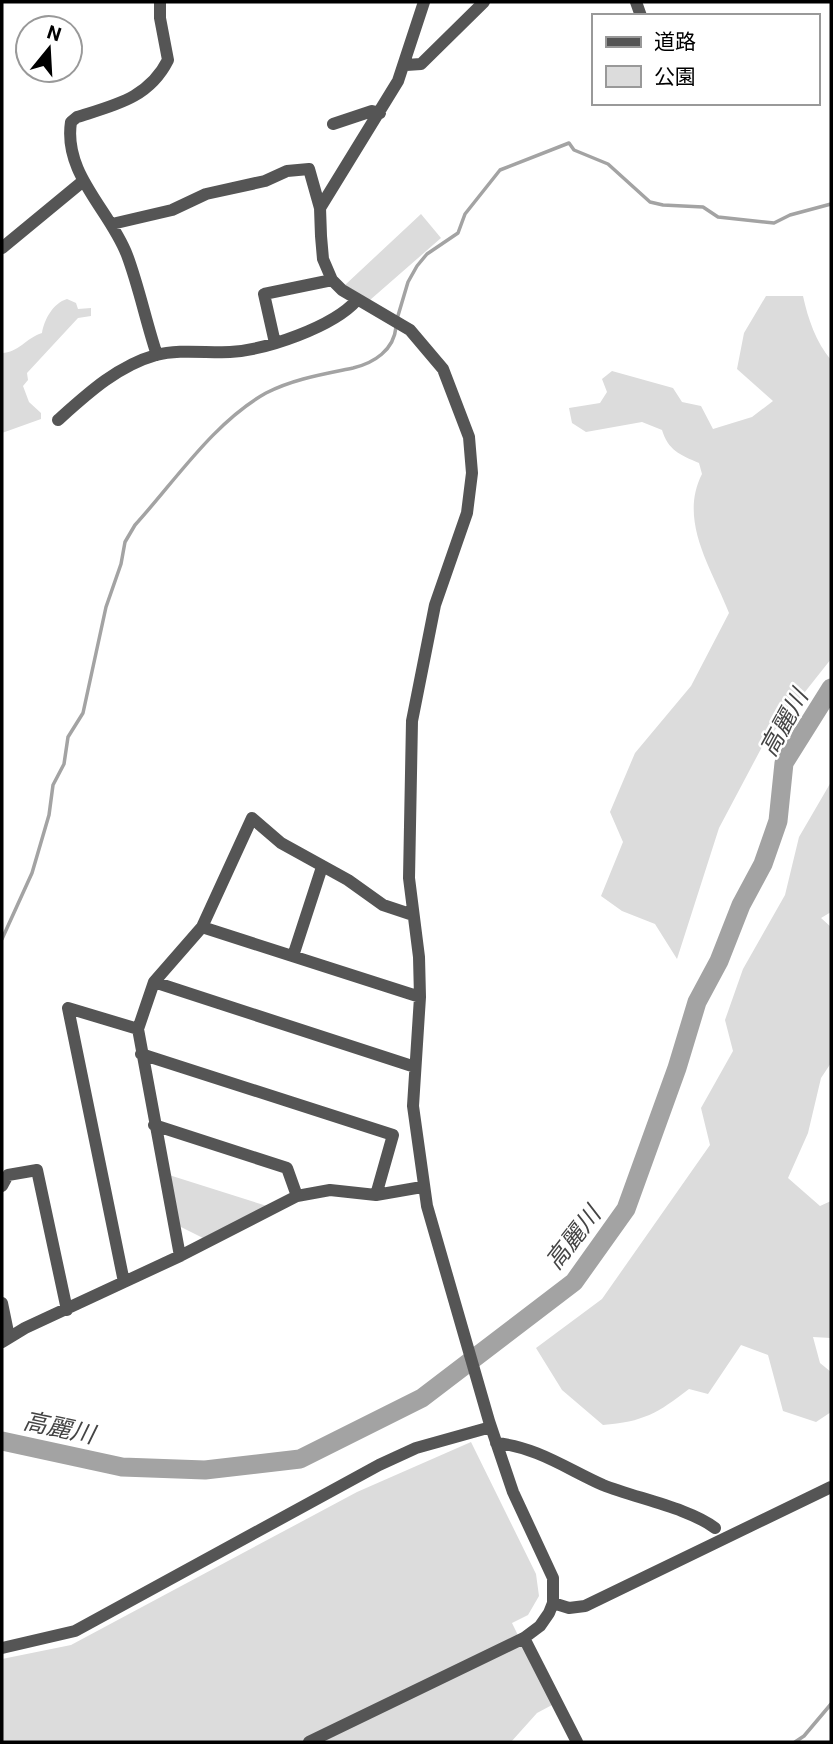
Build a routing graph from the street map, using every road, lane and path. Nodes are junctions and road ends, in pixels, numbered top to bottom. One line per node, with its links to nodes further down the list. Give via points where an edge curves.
1 (160, 2): 7 (street, via 168,60 158,79 131,101 71,122)
2 (424, 2): 4 (street)
3 (484, 2): 4 (street, via 421,64)
4 (406, 65): 5 (street)
5 (380, 113): 6 (street, via 372,111); 8 (street)
6 (332, 124)
7 (82, 182): 9 (street); 10 (street)
8 (320, 208): 9 (street, via 309,169 287,171 265,181 206,194 172,210); 11 (street, via 323,259)
9 (112, 224): 14 (street, via 127,256)
10 (2, 248)
11 (332, 280): 12 (street); 13 (street, via 264,294)
12 (357, 300): 13 (street, via 341,315); 17 (street, via 396,321 422,342 443,369 468,437 472,473 467,513 435,605 412,721 409,878)
13 (275, 343): 14 (street, via 235,352)
14 (157, 355): 15 (street, via 99,384)
15 (58, 420)
16 (323, 867): 17 (street, via 383,905); 18 (street, via 281,843 252,818); 19 (street)
17 (413, 915): 21 (street)
18 (202, 927): 19 (street); 20 (street)
19 (293, 956): 21 (street)
20 (154, 982): 22 (street); 24 (street)
21 (420, 997): 24 (street)
22 (138, 1029): 23 (street); 31 (street, via 68,1008)
23 (141, 1054): 25 (street); 28 (street, via 393,1135)
24 (415, 1067): 27 (street, via 413,1105)
25 (154, 1125): 29 (street, via 287,1168); 30 (street)
26 (2, 1186): 33 (street, via 8,1175 37,1170)
27 (422, 1187): 28 (street); 35 (street)
28 (376, 1195): 29 (street, via 330,1190)
29 (297, 1196): 30 (street)
30 (180, 1256): 31 (street)
31 (124, 1282): 33 (street)
32 (2, 1304): 34 (street)
33 (66, 1310): 34 (street)
34 (5, 1340)
35 (491, 1427): 36 (street); 41 (street, via 416,1448 379,1465 75,1631)
36 (496, 1443): 38 (street, via 556,1460 603,1485); 39 (street, via 553,1578)
37 (831, 1487): 39 (street, via 585,1605 569,1608)
38 (715, 1528)
39 (554, 1603): 40 (street, via 540,1626)
40 (524, 1637): 42 (street); 43 (street)
41 (2, 1648)
42 (309, 1742)
43 (577, 1742)

